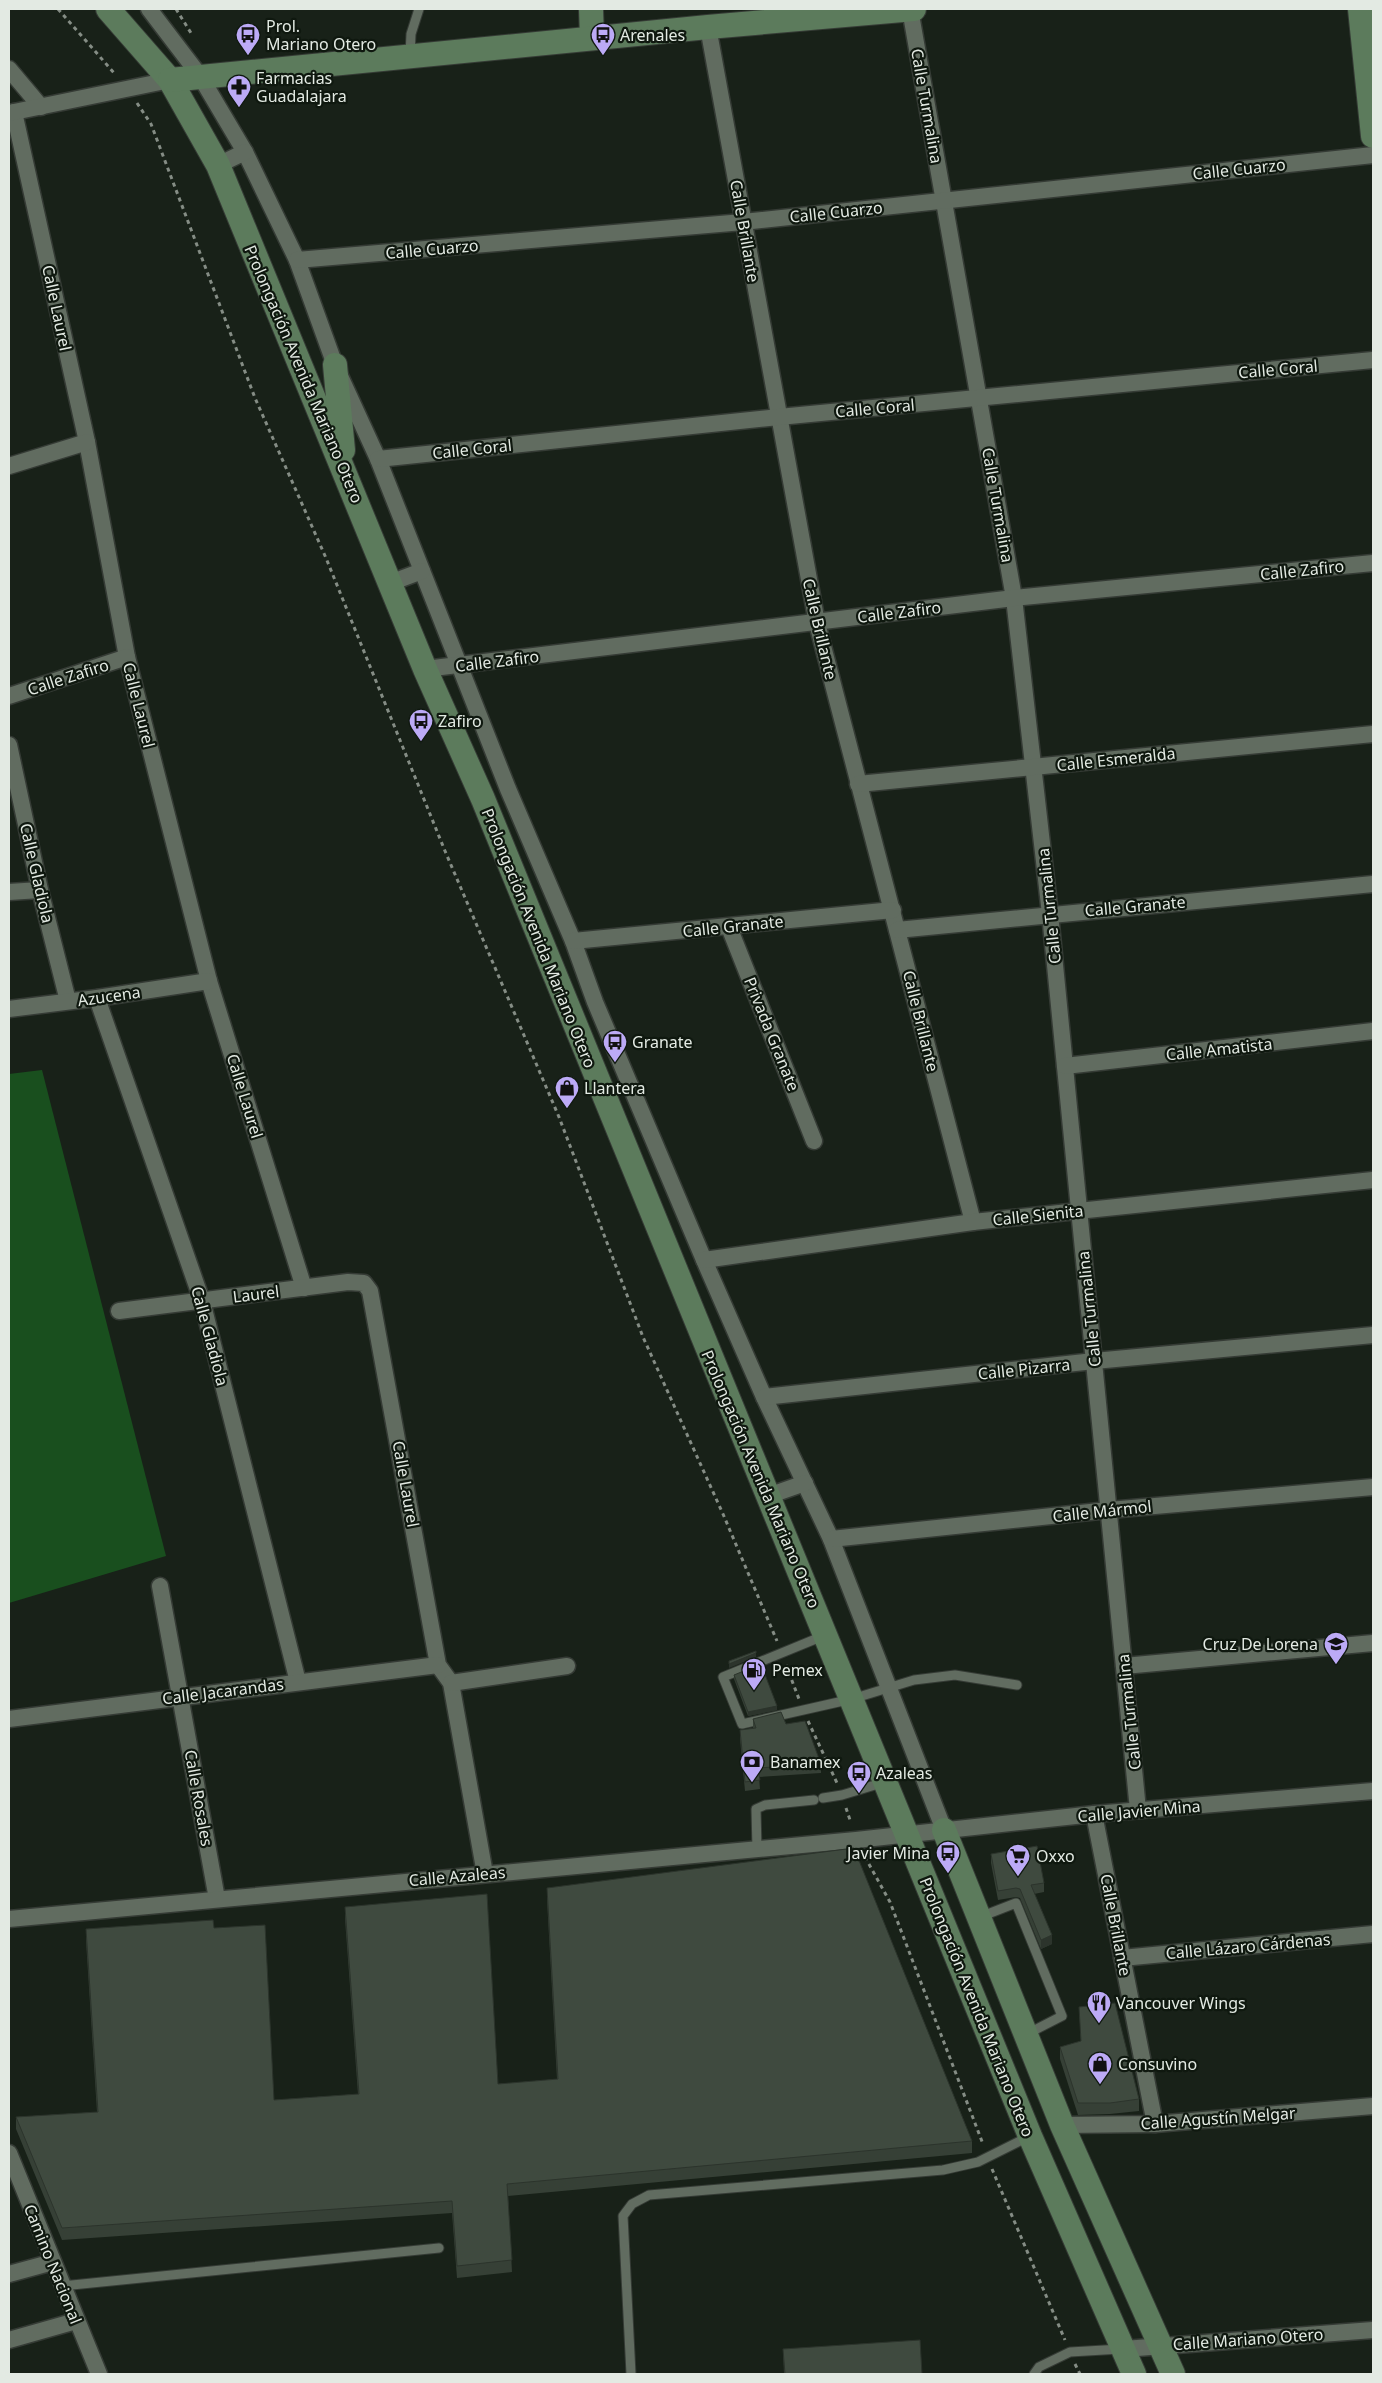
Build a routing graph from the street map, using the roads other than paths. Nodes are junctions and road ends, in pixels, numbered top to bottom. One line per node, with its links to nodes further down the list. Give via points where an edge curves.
1 (108, 9): 13 (main road, Prolongación Avenida Mariano Otero)
2 (149, 9): 12 (street, Prolongación Avenida Mariano Otero)
3 (419, 9): 10 (lane, via 411,34)
4 (591, 9): 9 (main road)
5 (910, 9): 6 (main road); 8 (main road); 20 (street, Calle Turmalina)
6 (914, 9)
7 (1360, 9): 16 (main road)
8 (708, 27): 9 (main road); 21 (street, Calle Brillante)
9 (592, 38): 10 (main road)
10 (410, 55): 12 (main road)
11 (9, 69): 14 (street)
12 (200, 76): 13 (main road); 17 (street, Prolongación Avenida Mariano Otero)
13 (170, 80): 14 (street); 19 (main road, Prolongación Avenida Mariano Otero)
14 (41, 107): 15 (street)
15 (11, 112): 27 (street, Calle Laurel)
16 (1373, 122)
17 (245, 152): 19 (street); 22 (street, Prolongación Avenida Mariano Otero)
18 (1373, 155): 20 (street, Calle Cuarzo)
19 (218, 166): 30 (main road, Prolongación Avenida Mariano Otero)
20 (944, 201): 21 (street, Calle Cuarzo); 25 (street, Calle Turmalina)
21 (743, 222): 22 (street, Calle Cuarzo); 26 (street, Calle Brillante)
22 (298, 260): 24 (street, Prolongación Avenida Mariano Otero)
23 (1373, 360): 25 (street, Calle Coral)
24 (335, 365): 28 (street, Prolongación Avenida Mariano Otero); 30 (main road)
25 (979, 398): 26 (street, Calle Coral); 34 (street, Calle Turmalina)
26 (779, 417): 28 (street, Calle Coral); 35 (street, Calle Brillante)
27 (87, 442): 29 (street); 36 (street, Calle Laurel)
28 (378, 459): 32 (street, Prolongación Avenida Mariano Otero)
29 (9, 466)
30 (343, 466): 33 (main road, Prolongación Avenida Mariano Otero)
31 (1373, 563): 34 (street, Calle Zafiro)
32 (422, 571): 33 (street); 37 (street, Prolongación Avenida Mariano Otero)
33 (390, 583): 38 (main road, Prolongación Avenida Mariano Otero)
34 (1014, 598): 35 (street, Calle Zafiro); 42 (street, Calle Turmalina)
35 (817, 623): 37 (street, Calle Zafiro); 43 (street, Calle Brillante)
36 (127, 657): 39 (street, Calle Zafiro); 52 (street, Calle Laurel)
37 (458, 665): 38 (street, Calle Zafiro); 51 (street, Prolongación Avenida Mariano Otero)
38 (426, 669): 72 (main road, Prolongación Avenida Mariano Otero, via 483,799)
39 (9, 696)
40 (1373, 734): 42 (street, Calle Esmeralda)
41 (9, 744): 45 (street, Calle Gladiola)
42 (1034, 767): 43 (street, Calle Esmeralda); 48 (street, Calle Turmalina)
43 (858, 784): 47 (street, Calle Brillante)
44 (1373, 884): 48 (street, Calle Granate)
45 (40, 890): 46 (street); 54 (street, Calle Gladiola)
46 (9, 892)
47 (892, 910): 49 (street, Calle Granate); 50 (street, Calle Brillante)
48 (1050, 914): 50 (street, Calle Granate); 57 (street, Calle Turmalina)
49 (729, 927): 51 (street, Calle Granate); 58 (street, Privada Granate)
50 (897, 930): 61 (street, Calle Brillante)
51 (573, 941): 62 (street, Prolongación Avenida Mariano Otero, via 595,1002)
52 (209, 981): 53 (street, Azucena); 64 (street, Calle Laurel)
53 (96, 998): 54 (street, Azucena); 65 (street, Calle Gladiola)
54 (68, 1002): 55 (street, Azucena)
55 (9, 1009)
56 (1373, 1031): 57 (street, Calle Amatista)
57 (1066, 1066): 60 (street, Calle Turmalina)
58 (814, 1141)
59 (1373, 1180): 60 (street, Calle Sienita)
60 (1079, 1211): 61 (street, Calle Sienita); 68 (street, Calle Turmalina)
61 (973, 1222): 62 (street, Calle Sienita)
62 (704, 1260): 69 (street, Prolongación Avenida Mariano Otero)
63 (364, 1283): 64 (street, Laurel); 78 (street, Calle Laurel, via 372,1300)
64 (304, 1288): 65 (street, Laurel)
65 (202, 1301): 66 (street, Laurel); 81 (street, Calle Gladiola)
66 (119, 1311)
67 (1373, 1335): 68 (street, Calle Pizarra)
68 (1094, 1361): 69 (street, Calle Pizarra); 73 (street, Calle Turmalina)
69 (764, 1397): 70 (street, Prolongación Avenida Mariano Otero)
70 (805, 1483): 72 (street); 74 (street, Prolongación Avenida Mariano Otero)
71 (1373, 1487): 73 (street, Calle Mármol)
72 (768, 1496): 76 (main road, Prolongación Avenida Mariano Otero)
73 (1109, 1510): 74 (street, Calle Mármol); 80 (street, Calle Turmalina)
74 (831, 1539): 84 (street, Prolongación Avenida Mariano Otero)
75 (160, 1586): 85 (street, Calle Rosales)
76 (826, 1634): 86 (main road, Prolongación Avenida Mariano Otero); 86 (lane, via 723,1676 742,1724)
77 (1373, 1643): 80 (street)
78 (438, 1665): 81 (street, Calle Jacarandas); 82 (street, Calle Laurel)
79 (567, 1666): 82 (street)
80 (1124, 1666): 90 (street, Calle Turmalina)
81 (298, 1682): 85 (street, Calle Jacarandas)
82 (451, 1684): 95 (street, Calle Laurel)
83 (1016, 1685): 84 (lane, via 956,1675 914,1680)
84 (891, 1688): 86 (lane); 92 (street, Prolongación Avenida Mariano Otero)
85 (182, 1697): 87 (street, Calle Jacarandas); 96 (street, Calle Rosales)
86 (852, 1698): 88 (main road, Prolongación Avenida Mariano Otero)
87 (9, 1718)
88 (885, 1782): 93 (main road, Prolongación Avenida Mariano Otero); 94 (lane, via 842,1795 765,1805 756,1809)
89 (1373, 1791): 90 (street, Calle Javier Mina)
90 (1138, 1810): 91 (street, Calle Javier Mina)
91 (1094, 1814): 92 (street, Calle Javier Mina); 100 (street, Calle Brillante)
92 (944, 1830): 93 (street, Calle Javier Mina); 97 (main road)
93 (906, 1835): 94 (street, Calle Azaleas); 105 (main road, Prolongación Avenida Mariano Otero)
94 (757, 1850): 95 (street, Calle Azaleas)
95 (485, 1874): 96 (street, Calle Azaleas)
96 (217, 1899): 98 (street, Calle Azaleas)
97 (980, 1918): 101 (main road); 101 (lane, via 1016,1904 1062,2016)
98 (9, 1919)
99 (1373, 1934): 100 (street, Calle Lázaro Cárdenas)
100 (1122, 1958): 103 (street, Calle Brillante)
101 (1025, 2036): 104 (main road)
102 (1373, 2106): 103 (street, Calle Agustín Melgar)
103 (1154, 2124): 104 (street, Calle Agustín Melgar)
104 (1062, 2125): 114 (main road)
105 (1030, 2136): 115 (main road, Prolongación Avenida Mariano Otero); 117 (lane, via 978,2162 943,2170 649,2195 632,2204 623,2216)
106 (9, 2154): 108 (street, Camino Nacional)
107 (439, 2248): 110 (lane)
108 (53, 2262): 109 (street); 110 (street, Camino Nacional)
109 (9, 2274)
110 (62, 2286): 111 (street, Camino Nacional)
111 (76, 2321): 113 (street); 116 (street, Camino Nacional)
112 (1373, 2330): 114 (street, Calle Mariano Otero)
113 (9, 2340)
114 (1160, 2346): 115 (street, Calle Mariano Otero); 120 (main road)
115 (1124, 2349): 118 (lane, via 1070,2352 1039,2367); 119 (main road, Prolongación Avenida Mariano Otero)
116 (99, 2374)
117 (631, 2374)
118 (1034, 2374)
119 (1134, 2374)
120 (1172, 2374)

